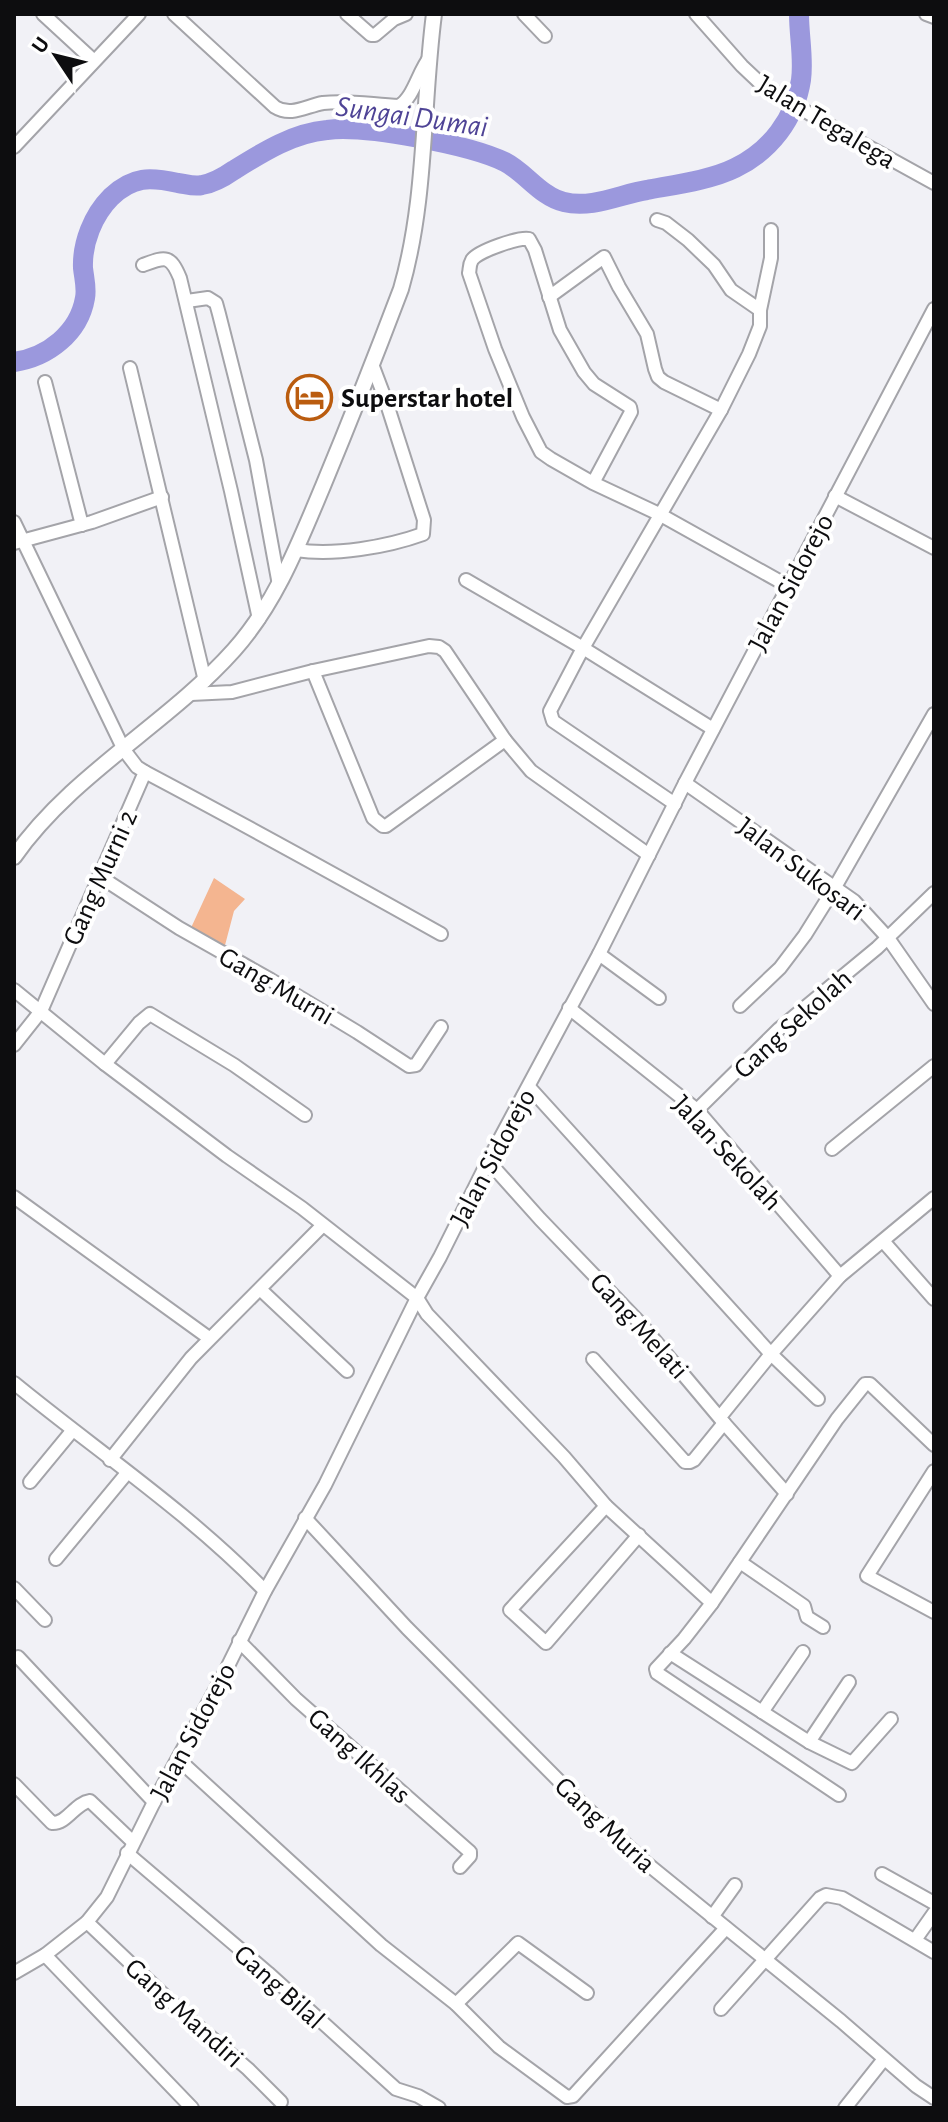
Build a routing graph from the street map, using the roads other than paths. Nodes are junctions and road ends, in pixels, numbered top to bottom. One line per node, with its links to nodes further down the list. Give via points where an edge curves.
1 (43, 14): 13 (street)
2 (174, 14): 12 (street, via 275,107 289,112 325,103 399,106 410,98)
3 (347, 14): 4 (street, via 371,35)
4 (406, 14)
5 (434, 14): 12 (main road)
6 (524, 14): 11 (street)
7 (696, 14): 15 (street, Jalan Tegalega, via 760,83)
8 (926, 14): 10 (street)
9 (133, 16): 13 (street)
10 (934, 17)
11 (545, 36)
12 (430, 57): 23 (main road, via 413,239)
13 (94, 61): 14 (street)
14 (14, 147)
15 (934, 183)
16 (657, 220): 22 (street, via 688,240 731,290)
17 (771, 230): 22 (street)
18 (143, 265): 20 (street, via 162,258 171,262)
19 (549, 297): 26 (street, via 604,257 647,334 658,377); 27 (street, via 584,372 631,409); 27 (street, via 529,239 481,253 471,262 469,273 495,349 538,447)
20 (187, 301): 37 (street, via 208,298 216,303 256,460); 39 (street)
21 (934, 309): 28 (street, Jalan Sidorejo)
22 (760, 310): 26 (street, via 760,326)
23 (372, 364): 35 (main road); 35 (street, via 424,520 423,534 347,551)
24 (130, 368): 29 (street)
25 (45, 382): 32 (street)
26 (721, 410): 30 (street)
27 (593, 483): 30 (street)
28 (835, 496): 34 (street); 38 (street, Jalan Sidorejo)
29 (162, 497): 32 (street); 42 (street)
30 (659, 514): 38 (street); 40 (street)
31 (14, 522): 33 (street, Gang Murni 2)
32 (82, 525): 33 (street)
33 (18, 542): 47 (street, Gang Murni 2)
34 (934, 548)
35 (296, 550): 37 (main road)
36 (466, 580): 40 (street)
37 (279, 585): 39 (main road)
38 (788, 586): 45 (street, Jalan Sidorejo)
39 (259, 619): 42 (main road)
40 (583, 648): 45 (street); 50 (street, via 550,716)
41 (313, 671): 43 (street, via 232,692); 46 (street, via 439,647); 46 (street, via 373,818 383,826)
42 (205, 681): 43 (main road)
43 (191, 694): 47 (main road)
44 (934, 714): 54 (street)
45 (713, 729): 49 (street, Jalan Sidorejo)
46 (505, 740): 51 (street, via 531,771)
47 (124, 750): 48 (street, Gang Murni 2); 52 (main road, via 47,816)
48 (145, 772): 53 (street, Gang Murni 2); 56 (street)
49 (685, 783): 50 (street, Jalan Sidorejo); 54 (street, Jalan Sukosari)
50 (675, 804): 51 (street, Jalan Sidorejo)
51 (649, 855): 58 (street, Jalan Sidorejo)
52 (14, 857)
53 (99, 876): 64 (street, Gang Murni 2); 65 (street, Gang Murni, via 409,1066 419,1061)
54 (835, 887): 57 (street, Jalan Sukosari); 62 (street, via 792,953)
55 (934, 893): 57 (street, Gang Sekolah)
56 (441, 934)
57 (888, 938): 60 (street, Jalan Sukosari); 70 (street, Gang Sekolah, via 779,1029)
58 (599, 954): 61 (street); 63 (street, Jalan Sidorejo)
59 (14, 990): 64 (street)
60 (932, 996)
61 (659, 998)
62 (740, 1006)
63 (569, 1008): 69 (street, Jalan Sidorejo); 70 (street, Jalan Sekolah)
64 (41, 1011): 66 (street, Gang Murni 2); 67 (street)
65 (441, 1027)
66 (14, 1045)
67 (105, 1064): 71 (street, via 150,1014); 76 (street)
68 (934, 1066): 72 (street)
69 (529, 1087): 73 (street, Jalan Sidorejo); 83 (street)
70 (697, 1110): 78 (street, Jalan Sekolah)
71 (305, 1115)
72 (832, 1149)
73 (488, 1161): 80 (street, Jalan Sidorejo); 88 (street, Gang Melati, via 640,1323)
74 (14, 1197): 82 (street)
75 (934, 1198): 77 (street)
76 (323, 1225): 79 (street); 80 (street)
77 (883, 1241): 78 (street); 81 (street)
78 (840, 1276): 83 (street)
79 (261, 1290): 82 (street); 85 (street)
80 (417, 1298): 96 (street); 97 (street, Jalan Sidorejo)
81 (934, 1299)
82 (209, 1338): 91 (street)
83 (771, 1354): 87 (street); 88 (street)
84 (593, 1359): 88 (street, via 685,1462 694,1460)
85 (347, 1371)
86 (14, 1383): 89 (street)
87 (818, 1399)
88 (722, 1420): 95 (street, Gang Melati)
89 (72, 1431): 91 (street); 94 (street)
90 (934, 1445): 95 (street, via 866,1383)
91 (110, 1460): 93 (street)
92 (934, 1471): 104 (street, via 867,1576)
93 (127, 1473): 99 (street); 102 (street, via 210,1538)
94 (30, 1482)
95 (787, 1494): 100 (street)
96 (606, 1506): 98 (street); 98 (street, via 510,1610 546,1643)
97 (305, 1518): 102 (street, Jalan Sidorejo); 125 (street, Gang Muria, via 581,1803)
98 (639, 1535): 103 (street)
99 (56, 1559)
100 (740, 1562): 103 (street); 106 (street, via 804,1606 807,1617)
101 (14, 1588): 105 (street)
102 (265, 1591): 107 (street, Jalan Sidorejo)
103 (712, 1603): 109 (street)
104 (934, 1612)
105 (45, 1620)
106 (823, 1627)
107 (239, 1641): 115 (street, Jalan Sidorejo); 120 (street, Gang Ikhlas, via 296,1699 470,1852)
108 (803, 1652): 112 (street)
109 (670, 1653): 112 (street); 117 (street, via 657,1673)
110 (18, 1657): 118 (street)
111 (849, 1682): 114 (street)
112 (762, 1712): 114 (street)
113 (891, 1719): 114 (street, via 852,1763)
114 (809, 1742)
115 (178, 1759): 118 (street, Jalan Sidorejo); 134 (street, via 381,1945)
116 (14, 1784): 119 (street, Gang Bilal, via 52,1823 60,1823 90,1801)
117 (839, 1795)
118 (154, 1802): 119 (street, Jalan Sidorejo)
119 (130, 1847): 126 (street, Jalan Sidorejo, via 107,1897); 140 (street, Gang Bilal, via 396,2089)
120 (460, 1867)
121 (882, 1874): 123 (street)
122 (735, 1885): 125 (street)
123 (934, 1903)
124 (934, 1913): 128 (street)
125 (712, 1917): 127 (street, Gang Muria)
126 (87, 1922): 130 (street, Jalan Sidorejo); 138 (street, Gang Mandiri)
127 (726, 1928): 131 (street, Gang Muria); 134 (street, via 569,2098 499,2047)
128 (915, 1940): 129 (street); 131 (street, via 842,1898 826,1895)
129 (934, 1952)
130 (45, 1955): 132 (street, Jalan Sidorejo); 139 (street)
131 (765, 1960): 135 (street); 136 (street, Gang Muria)
132 (14, 1973)
133 (587, 1993): 134 (street, via 518,1943)
134 (456, 2004)
135 (721, 2009)
136 (884, 2059): 137 (street, Gang Muria); 141 (street)
137 (934, 2098)
138 (281, 2102)
139 (192, 2108)
140 (439, 2108)
141 (845, 2108)

